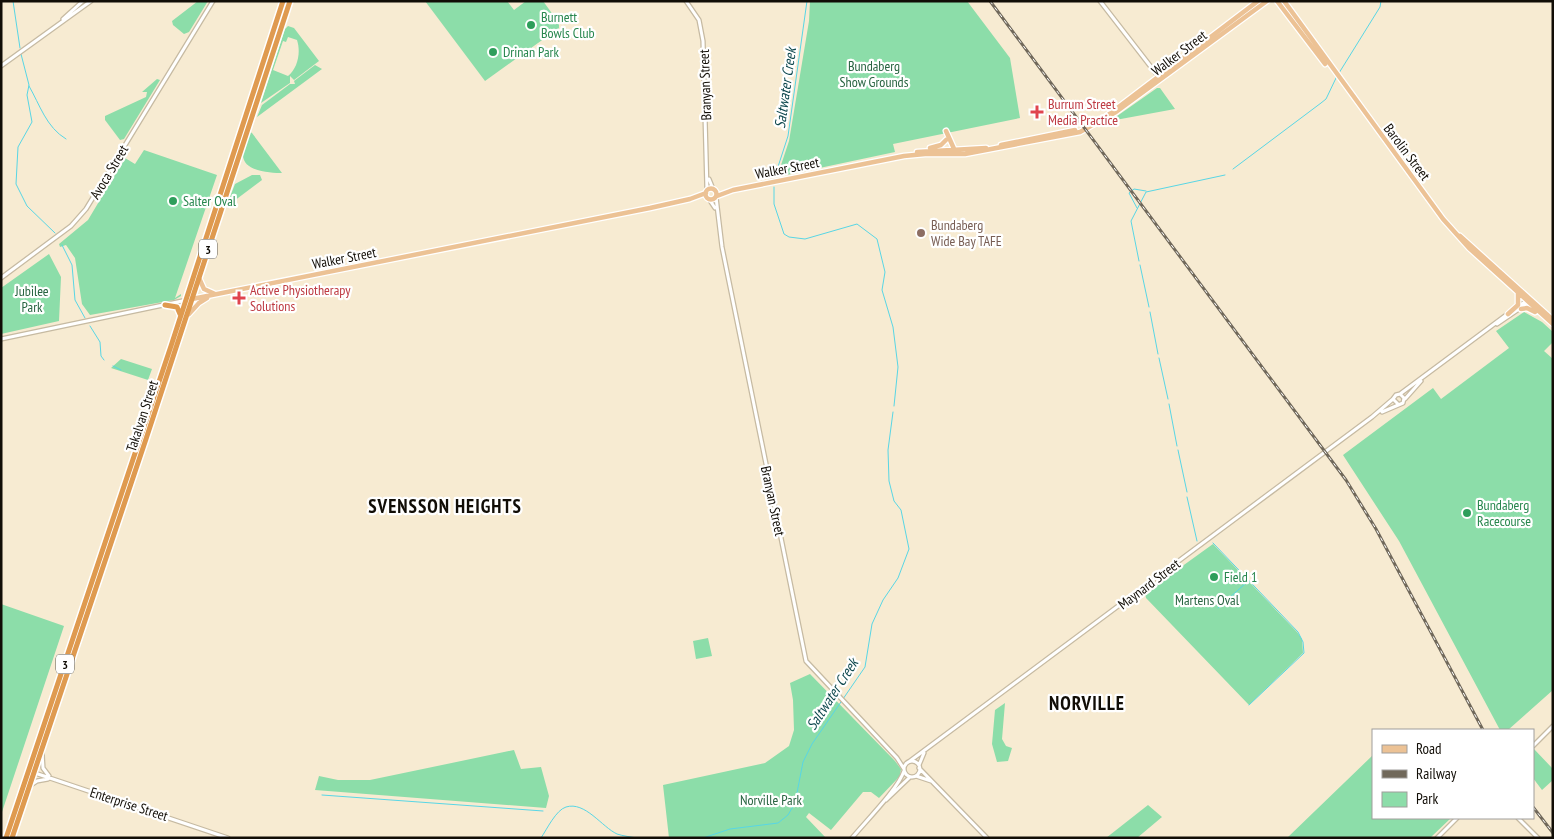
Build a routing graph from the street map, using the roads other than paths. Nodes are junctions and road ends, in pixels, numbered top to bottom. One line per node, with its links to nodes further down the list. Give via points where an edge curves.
1 (83, 1): 12 (street)
2 (91, 1): 12 (street)
3 (213, 1): 36 (street, Avoca Street, via 86,209 71,226)
4 (283, 1): 41 (highway, Takalvan Street / 3)
5 (290, 1): 35 (highway, Takalvan Street / 3)
6 (686, 1): 26 (street, Branyan Street, via 699,20 702,32)
7 (1100, 1): 16 (street)
8 (1258, 1): 16 (main road, Walker Street)
9 (1267, 1): 18 (main road, Walker Street, via 1161,81)
10 (1277, 1): 14 (main road, Barolin Street)
11 (1284, 1): 13 (main road, Barolin Street)
12 (77, 9): 15 (street)
13 (1306, 31): 14 (main road); 17 (main road, Barolin Street)
14 (1316, 52): 17 (main road, Barolin Street)
15 (1, 66)
16 (1158, 76): 18 (main road, Walker Street)
17 (1336, 77): 34 (main road, Barolin Street)
18 (1104, 119): 19 (main road, Walker Street)
19 (1084, 129): 22 (main road, Walker Street); 23 (main road, Walker Street, via 979,152)
20 (946, 131): 22 (main road)
21 (946, 140): 24 (main road, via 941,145 918,149)
22 (955, 151): 23 (main road, Walker Street)
23 (946, 152): 24 (main road, Walker Street, via 930,150); 25 (main road, Walker Street)
24 (910, 154): 25 (main road, Walker Street)
25 (904, 156): 28 (main road, Walker Street)
26 (708, 173): 27 (street, Branyan Street); 29 (street, Branyan Street)
27 (714, 189): 28 (main road, Walker Street); 29 (main road, Walker Street); 30 (main road)
28 (734, 190): 30 (main road, Walker Street)
29 (706, 192): 31 (main road, Walker Street); 32 (main road)
30 (716, 196): 32 (main road, Walker Street); 33 (street, Branyan Street)
31 (690, 199): 32 (main road, Walker Street); 37 (main road, Walker Street)
32 (709, 199): 33 (street, Branyan Street)
33 (716, 211): 61 (street, Branyan Street, via 806,661)
34 (1450, 227): 38 (main road, Barolin Street); 42 (main road, Barolin Street)
35 (200, 274): 37 (main road, via 206,291); 40 (highway, Takalvan Street / 3)
36 (1, 278)
37 (226, 293): 39 (main road, Walker Street)
38 (1518, 293): 42 (main road, Barolin Street); 45 (main road, via 1518,303)
39 (216, 295): 40 (main road, Walker Street); 46 (main road, via 199,303)
40 (192, 299): 41 (street, Walker Street); 46 (highway, Takalvan Street / 3)
41 (185, 301): 43 (street, Walker Street); 46 (highway, Takalvan Street / 3)
42 (1529, 301): 44 (street); 45 (street); 47 (main road, Barolin Street); 49 (main road, Barolin Street)
43 (165, 306): 46 (highway, via 177,307); 50 (street, Walker Street)
44 (1521, 309): 48 (street); 49 (main road, via 1532,310)
45 (1508, 314): 48 (street)
46 (183, 318): 59 (highway, Takalvan Street / 3); 65 (highway, Takalvan Street / 3)
47 (1553, 320)
48 (1497, 324): 51 (street)
49 (1553, 324)
50 (1, 339)
51 (1425, 377): 52 (street); 54 (street)
52 (1400, 394): 53 (street, Maynard Street); 54 (street)
53 (1393, 399): 55 (street); 56 (street, Maynard Street)
54 (1404, 400): 55 (street, Maynard Street)
55 (1398, 404): 56 (street, Maynard Street)
56 (1372, 417): 60 (street, Maynard Street)
57 (1553, 726): 58 (street)
58 (1534, 745)
59 (42, 749): 65 (highway, Takalvan Street / 3); 67 (street, via 43,768)
60 (926, 750): 62 (street, Maynard Street); 63 (street, Maynard Street)
61 (897, 758): 62 (street, Branyan Street); 64 (street, Branyan Street)
62 (909, 762): 63 (street, Branyan Street); 64 (street)
63 (919, 766): 66 (street, Maynard Street, via 919,772); 68 (street, Branyan Street)
64 (904, 770): 66 (street); 70 (street)
65 (31, 772): 67 (street, Enterprise Street); 69 (highway, Takalvan Street / 3); 73 (highway, Takalvan Street / 3)
66 (912, 776): 68 (street); 70 (street)
67 (51, 779): 69 (street, via 37,781); 75 (street, Enterprise Street)
68 (934, 783): 77 (street, Branyan Street)
69 (29, 788): 74 (highway, Takalvan Street / 3)
70 (883, 802): 76 (street)
71 (1456, 819): 78 (street)
72 (1519, 819): 79 (street)
73 (6, 838)
74 (12, 838)
75 (228, 838)
76 (852, 838)
77 (987, 838)
78 (1437, 838)
79 (1538, 838)

